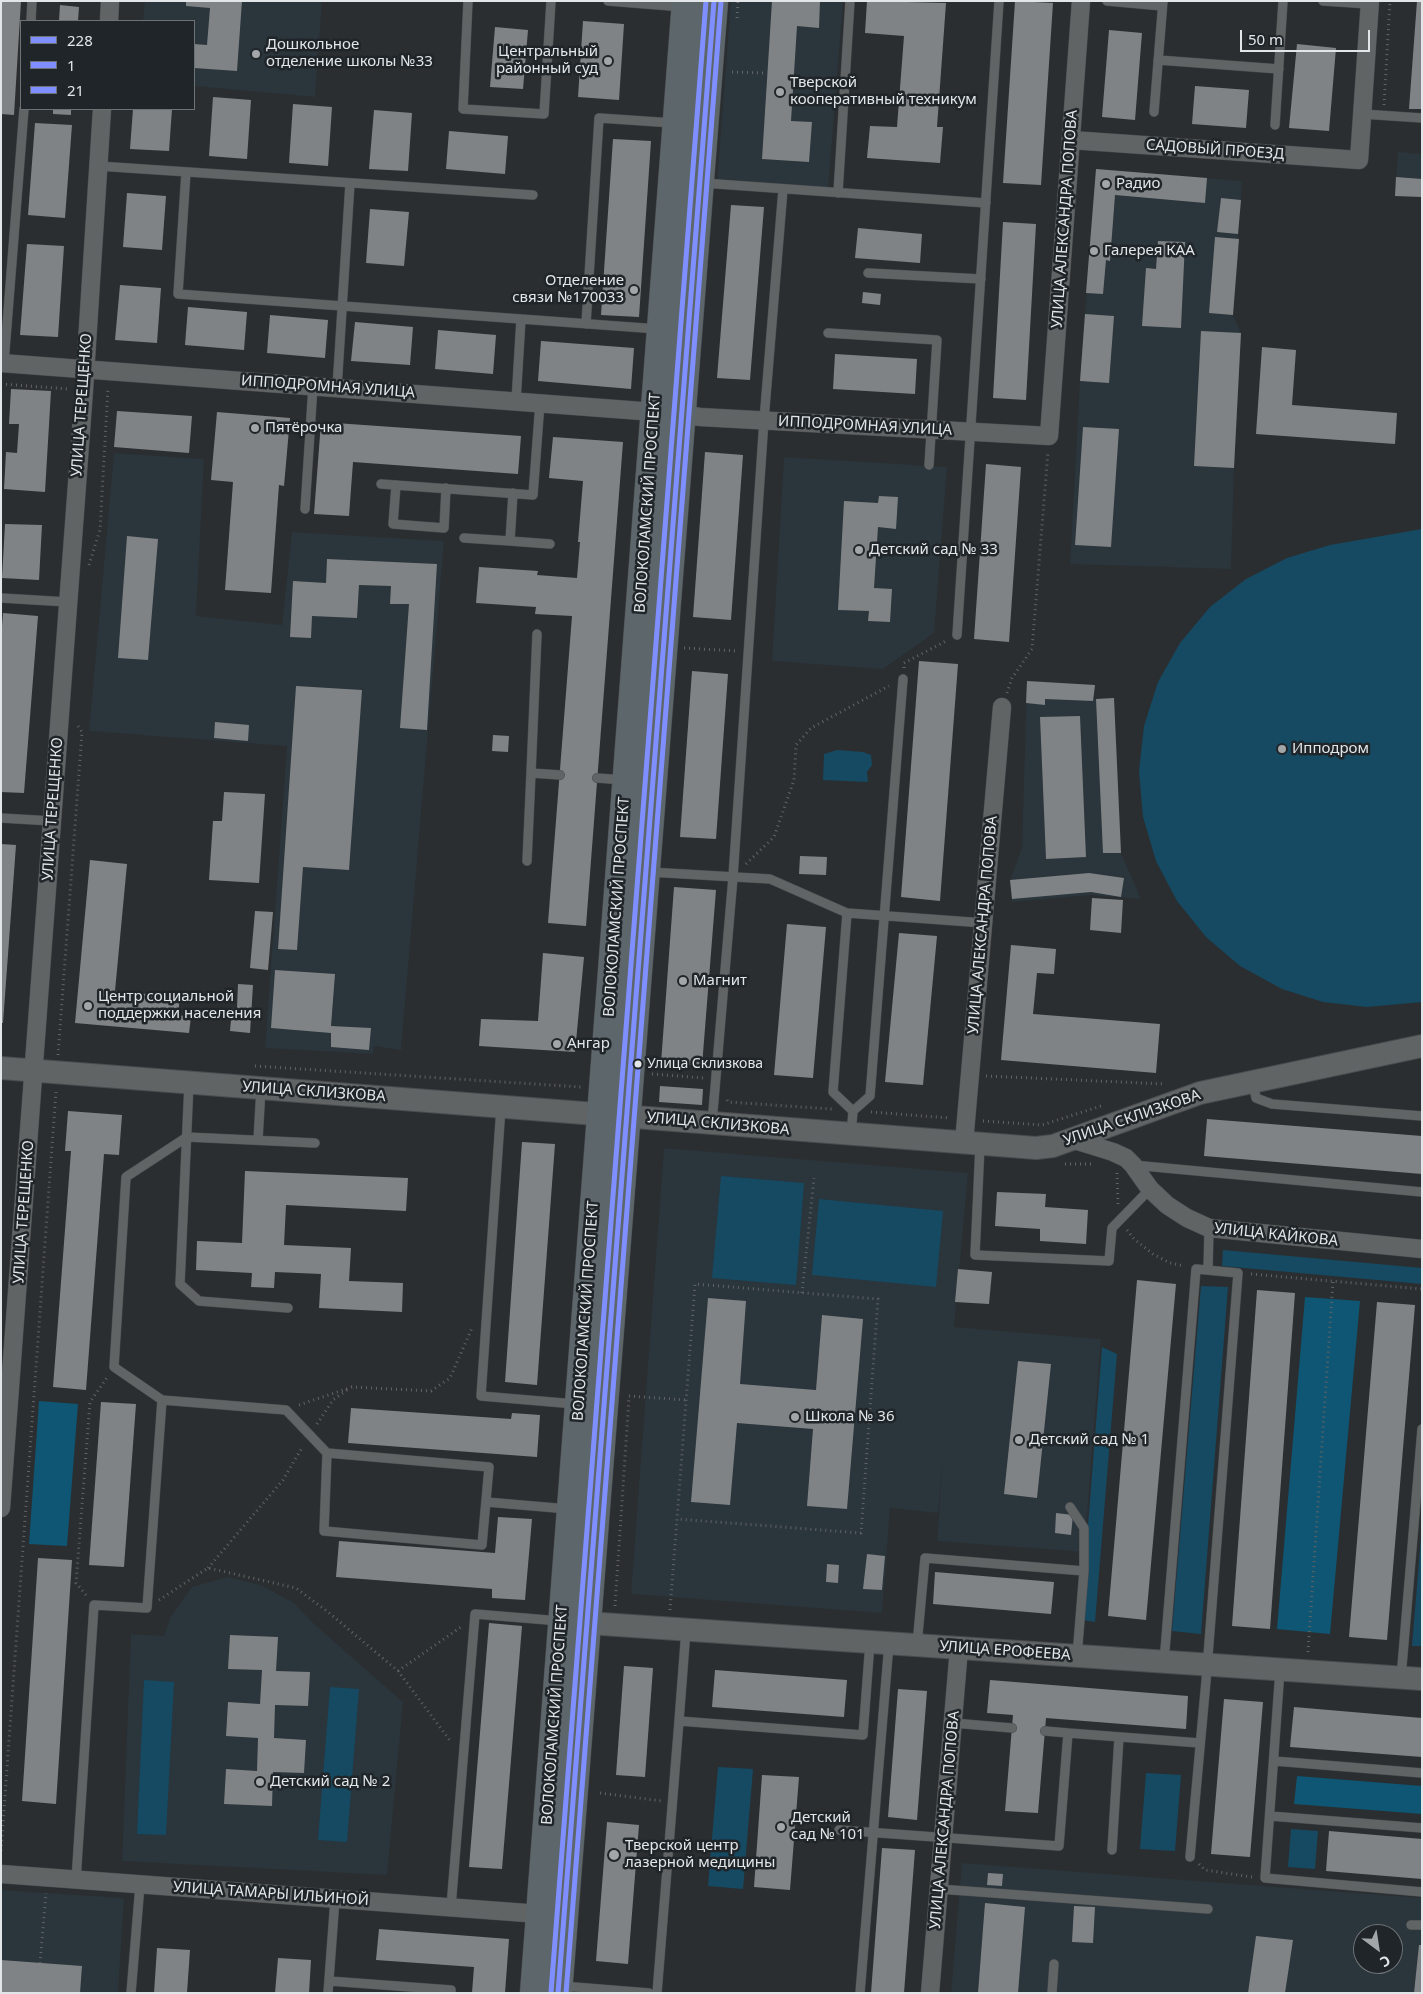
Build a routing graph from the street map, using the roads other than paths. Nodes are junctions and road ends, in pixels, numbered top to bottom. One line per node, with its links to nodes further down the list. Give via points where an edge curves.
1 (32, 1): 16 (lane)
2 (110, 1): 17 (street)
3 (468, 1): 4 (lane, via 462,109 544,114)
4 (551, 1)
5 (608, 1): 14 (lane)
6 (714, 1): 31 (main road, ВОЛОКОЛАМСКИЙ ПРОСПЕКТ)
7 (850, 1): 33 (lane)
8 (1000, 1): 35 (lane)
9 (1081, 1): 27 (street, УЛИЦА АЛЕКСАНДРА ПОПОВА)
10 (1107, 1): 15 (lane)
11 (1284, 1): 19 (lane)
12 (1323, 1): 13 (lane)
13 (1370, 3): 23 (street)
14 (686, 4): 25 (main road, ВОЛОКОЛАМСКИЙ ПРОСПЕКТ)
15 (1163, 4): 18 (lane)
16 (31, 20)
17 (109, 20)
18 (1158, 60): 19 (lane); 22 (lane)
19 (1279, 69): 26 (lane)
20 (24, 110): 43 (lane)
21 (102, 110): 28 (street, УЛИЦА ТЕРЕЩЕНКО)
22 (1154, 112)
23 (1362, 114): 24 (lane); 27 (street, САДОВЫЙ ПРОЕЗД, via 1359,160)
24 (1422, 118)
25 (677, 123): 40 (lane, via 600,118); 41 (main road, ВОЛОКОЛАМСКИЙ ПРОСПЕКТ)
26 (1275, 125)
27 (1071, 140): 54 (street, УЛИЦА АЛЕКСАНДРА ПОПОВА)
28 (98, 166): 29 (lane); 44 (street, УЛИЦА ТЕРЕЩЕНКО)
29 (186, 172): 30 (lane); 38 (lane, via 178,294)
30 (350, 183): 34 (lane); 38 (lane)
31 (700, 183): 32 (lane); 50 (main road, ВОЛОКОЛАМСКИЙ ПРОСПЕКТ)
32 (783, 189): 33 (lane); 51 (lane)
33 (838, 193): 35 (lane)
34 (532, 195)
35 (986, 204): 37 (lane)
36 (868, 273): 37 (lane)
37 (981, 280): 53 (lane)
38 (342, 306): 39 (lane); 46 (lane)
39 (521, 319): 40 (lane); 47 (lane)
40 (586, 324): 41 (lane)
41 (661, 330): 49 (main road, ВОЛОКОЛАМСКИЙ ПРОСПЕКТ)
42 (828, 333): 52 (lane, via 937,340)
43 (3, 363): 44 (street, ИППОДРОМНАЯ УЛИЦА)
44 (85, 369): 45 (street, ИППОДРОМНАЯ УЛИЦА); 65 (street, УЛИЦА ТЕРЕЩЕНКО)
45 (313, 386): 46 (street, ИППОДРОМНАЯ УЛИЦА); 60 (lane)
46 (337, 388): 47 (street, ИППОДРОМНАЯ УЛИЦА)
47 (516, 401): 48 (street, ИППОДРОМНАЯ УЛИЦА)
48 (540, 403): 49 (street, ИППОДРОМНАЯ УЛИЦА); 59 (lane, via 533,495)
49 (655, 412): 73 (main road, ВОЛОКОЛАМСКИЙ ПРОСПЕКТ)
50 (682, 414): 51 (street, ИППОДРОМНАЯ УЛИЦА); 77 (main road, ВОЛОКОЛАМСКИЙ ПРОСПЕКТ)
51 (764, 420): 52 (street, ИППОДРОМНАЯ УЛИЦА); 78 (lane)
52 (931, 430): 53 (street, ИППОДРОМНАЯ УЛИЦА); 55 (lane)
53 (971, 432): 54 (street, ИППОДРОМНАЯ УЛИЦА); 67 (lane)
54 (1049, 436)
55 (929, 465)
56 (382, 484): 57 (lane)
57 (396, 485): 58 (lane); 58 (lane, via 393,524 444,528)
58 (446, 488): 59 (lane)
59 (513, 493): 62 (lane)
60 (305, 510)
61 (464, 538): 62 (lane)
62 (510, 541): 63 (lane)
63 (550, 544)
64 (1, 598): 65 (lane)
65 (68, 602): 75 (street, УЛИЦА ТЕРЕЩЕНКО)
66 (536, 634): 70 (lane)
67 (957, 635)
68 (903, 678): 80 (lane)
69 (1002, 707): 81 (street, УЛИЦА АЛЕКСАНДРА ПОПОВА)
70 (531, 773): 71 (lane); 76 (lane)
71 (560, 775)
72 (597, 778): 73 (lane)
73 (627, 780): 90 (main road, ВОЛОКОЛАМСКИЙ ПРОСПЕКТ)
74 (1, 818): 75 (lane)
75 (52, 821): 83 (street, УЛИЦА ТЕРЕЩЕНКО)
76 (527, 861)
77 (646, 872): 78 (lane); 90 (main road, ВОЛОКОЛАМСКИЙ ПРОСПЕКТ)
78 (733, 877): 79 (lane, via 770,879); 92 (lane)
79 (847, 913): 80 (lane); 89 (lane, via 833,1092)
80 (884, 916): 81 (lane); 89 (lane, via 870,1096)
81 (984, 923): 98 (street, УЛИЦА АЛЕКСАНДРА ПОПОВА, via 970,1075)
82 (1422, 1046): 85 (street, УЛИЦА СКЛИЗКОВА)
83 (35, 1061): 84 (street, УЛИЦА СКЛИЗКОВА); 86 (street, УЛИЦА СКЛИЗКОВА); 112 (street, УЛИЦА ТЕРЕЩЕНКО)
84 (1, 1068)
85 (1253, 1082): 91 (lane, via 1256,1098 1272,1104); 96 (street, УЛИЦА СКЛИЗКОВА, via 1200,1093)
86 (190, 1083): 87 (street, УЛИЦА СКЛИЗКОВА); 94 (lane)
87 (261, 1088): 88 (street, УЛИЦА СКЛИЗКОВА); 95 (lane)
88 (501, 1106): 90 (street, УЛИЦА СКЛИЗКОВА); 107 (lane, via 481,1396)
89 (853, 1111): 93 (lane)
90 (614, 1115): 92 (street, УЛИЦА СКЛИЗКОВА); 107 (main road, ВОЛОКОЛАМСКИЙ ПРОСПЕКТ); 115 (main road, ВОЛОКОЛАМСКИЙ ПРОСПЕКТ)
91 (1422, 1116)
92 (712, 1124): 93 (street, УЛИЦА СКЛИЗКОВА)
93 (851, 1135): 98 (street, УЛИЦА СКЛИЗКОВА)
94 (187, 1137): 95 (lane); 105 (lane, via 180,1284 199,1301); 106 (lane, via 126,1176 114,1367)
95 (258, 1140): 97 (lane)
96 (1071, 1140): 98 (street, УЛИЦА СКЛИЗКОВА, via 1036,1148); 99 (street, УЛИЦА КАЙКОВА, via 1117,1153)
97 (315, 1143)
98 (972, 1144): 100 (lane, via 975,1255 1109,1261 1112,1228)
99 (1125, 1165): 100 (street, УЛИЦА КАЙКОВА); 101 (lane)
100 (1150, 1188): 102 (street, УЛИЦА КАЙКОВА, via 1177,1212)
101 (1422, 1192)
102 (1209, 1228): 103 (street, УЛИЦА КАЙКОВА); 104 (lane)
103 (1422, 1249)
104 (1208, 1270): 121 (lane, via 1196,1269); 122 (lane, via 1238,1273)
105 (288, 1308)
106 (162, 1400): 109 (lane, via 286,1410); 142 (lane, via 148,1608 94,1605)
107 (579, 1404): 113 (main road, ВОЛОКОЛАМСКИЙ ПРОСПЕКТ)
108 (1422, 1429): 124 (lane)
109 (327, 1452): 110 (lane, via 489,1466); 110 (lane, via 324,1531 482,1545)
110 (486, 1502): 113 (lane)
111 (1070, 1506): 114 (lane, via 1084,1528)
112 (1, 1508)
113 (571, 1510): 115 (main road, ВОЛОКОЛАМСКИЙ ПРОСПЕКТ)
114 (1084, 1571): 118 (lane, via 925,1558); 120 (lane)
115 (575, 1622): 116 (street, УЛИЦА ЕРОФЕЕВА); 147 (lane, via 475,1614); 149 (main road, ВОЛОКОЛАМСКИЙ ПРОСПЕКТ); 154 (main road, ВОЛОКОЛАМСКИЙ ПРОСПЕКТ)
116 (686, 1629): 117 (street, УЛИЦА ЕРОФЕЕВА); 125 (lane)
117 (880, 1642): 118 (street, УЛИЦА ЕРОФЕЕВА); 125 (lane, via 863,1735); 137 (lane)
118 (917, 1645): 119 (street, УЛИЦА ЕРОФЕЕВА)
119 (959, 1648): 120 (street, УЛИЦА ЕРОФЕЕВА); 126 (street, УЛИЦА АЛЕКСАНДРА ПОПОВА)
120 (1077, 1656): 121 (street, УЛИЦА ЕРОФЕЕВА)
121 (1164, 1662): 122 (street, УЛИЦА ЕРОФЕЕВА)
122 (1207, 1665): 123 (street, УЛИЦА ЕРОФЕЕВА); 131 (lane)
123 (1280, 1670): 124 (street, УЛИЦА ЕРОФЕЕВА); 132 (lane)
124 (1412, 1679)
125 (678, 1721): 159 (lane)
126 (953, 1723): 127 (lane); 138 (street, УЛИЦА АЛЕКСАНДРА ПОПОВА)
127 (1012, 1728)
128 (1045, 1731): 129 (lane)
129 (1068, 1733): 130 (lane); 138 (lane, via 1059,1846)
130 (1119, 1737): 131 (lane); 139 (lane)
131 (1200, 1743): 140 (lane)
132 (1274, 1761): 133 (lane); 134 (lane)
133 (1422, 1773)
134 (1270, 1816): 135 (lane); 145 (lane, via 1265,1878)
135 (1422, 1828)
136 (839, 1830): 137 (lane)
137 (873, 1832): 138 (lane); 160 (lane)
138 (943, 1838): 144 (street, УЛИЦА АЛЕКСАНДРА ПОПОВА)
139 (1112, 1850)
140 (1190, 1857)
141 (1, 1874): 142 (street, УЛИЦА ТАМАРЫ ИЛЬИНОЙ)
142 (76, 1880): 143 (street, УЛИЦА ТАМАРЫ ИЛЬИНОЙ)
143 (140, 1884): 146 (street, УЛИЦА ТАМАРЫ ИЛЬИНОЙ); 155 (lane)
144 (939, 1889): 148 (lane); 161 (street, УЛИЦА АЛЕКСАНДРА ПОПОВА)
145 (1422, 1892)
146 (335, 1898): 147 (street, УЛИЦА ТАМАРЫ ИЛЬИНОЙ); 153 (lane)
147 (451, 1907): 149 (street, УЛИЦА ТАМАРЫ ИЛЬИНОЙ)
148 (1208, 1909)
149 (540, 1914): 154 (main road, ВОЛОКОЛАМСКИЙ ПРОСПЕКТ)
150 (1412, 1925): 151 (lane)
151 (1422, 1925)
152 (1054, 1964): 162 (lane)
153 (328, 1981): 156 (lane); 157 (lane, via 451,1990)
154 (550, 1990): 158 (lane)
155 (132, 1993)
156 (328, 1993)
157 (451, 1993)
158 (649, 1993)
159 (657, 1993)
160 (860, 1993)
161 (930, 1993)
162 (1052, 1993)

